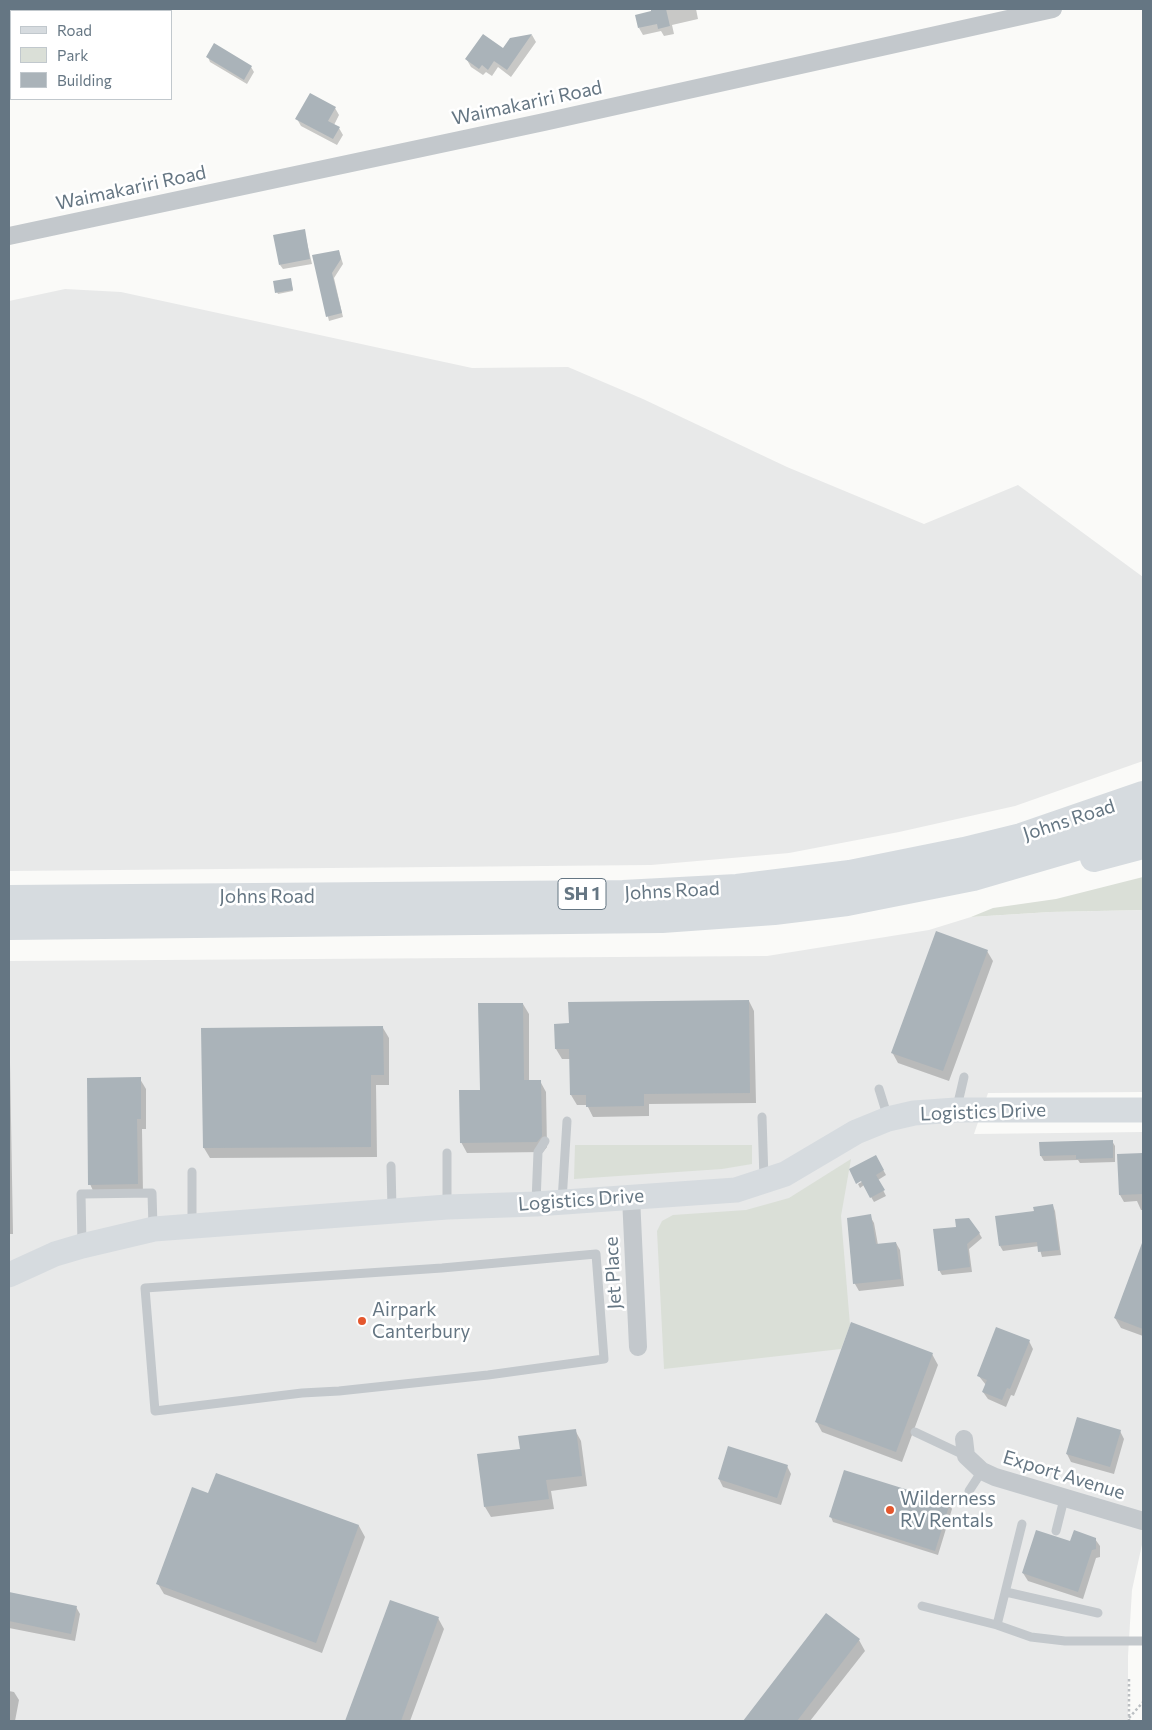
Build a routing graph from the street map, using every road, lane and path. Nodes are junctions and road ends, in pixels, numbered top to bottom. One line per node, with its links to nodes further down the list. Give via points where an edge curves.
1 (1041, 10): 2 (street, Waimakariri Road, via 535,124)
2 (9, 236)
3 (1143, 795): 6 (highway, Johns Road / SH 1, via 1021,837 946,855 850,874 737,888 623,894)
4 (1143, 823): 7 (highway, Johns Road / SH 1, via 972,878 914,890 774,912)
5 (1143, 845): 7 (highway, via 941,897 818,919 738,922)
6 (9, 899)
7 (662, 919): 8 (highway, Johns Road / SH 1)
8 (9, 926)
9 (964, 1077): 11 (lane)
10 (879, 1090): 14 (lane)
11 (956, 1110): 12 (street, Logistics Drive); 14 (street, Logistics Drive)
12 (1143, 1110)
13 (762, 1117): 20 (lane)
14 (888, 1118): 20 (street, Logistics Drive, via 856,1132 793,1170)
15 (567, 1122): 22 (lane)
16 (545, 1141): 23 (lane, via 538,1152)
17 (447, 1153): 24 (lane)
18 (391, 1166): 25 (lane)
19 (192, 1172): 26 (lane)
20 (764, 1182): 21 (street, Logistics Drive, via 736,1190)
21 (631, 1197): 22 (street, Logistics Drive); 31 (street, Jet Place)
22 (562, 1202): 23 (street, Logistics Drive)
23 (536, 1204): 24 (street, Logistics Drive)
24 (447, 1207): 25 (street, Logistics Drive)
25 (392, 1211): 26 (street, Logistics Drive)
26 (192, 1226): 27 (street, Logistics Drive)
27 (154, 1229): 28 (street, Logistics Drive); 28 (lane, via 152,1193 81,1194)
28 (82, 1246): 30 (street, Logistics Drive)
29 (596, 1254): 29 (lane, via 144,1288 155,1412 302,1393 488,1375 604,1358)
30 (9, 1276)
31 (638, 1347)
32 (915, 1432): 33 (lane)
33 (964, 1448): 34 (street, Export Avenue)
34 (982, 1470): 35 (lane); 36 (street, Export Avenue)
35 (969, 1491)
36 (1064, 1499): 37 (street, Export Avenue); 39 (lane)
37 (1143, 1521)
38 (1022, 1524): 40 (lane)
39 (1056, 1531)
40 (1006, 1592): 42 (lane); 43 (lane)
41 (922, 1606): 43 (lane)
42 (1098, 1613)
43 (997, 1625): 44 (lane, via 1031,1637 1065,1641)
44 (1143, 1641)
45 (1129, 1679): 47 (path)
46 (1143, 1702): 47 (path)
47 (1130, 1718)

